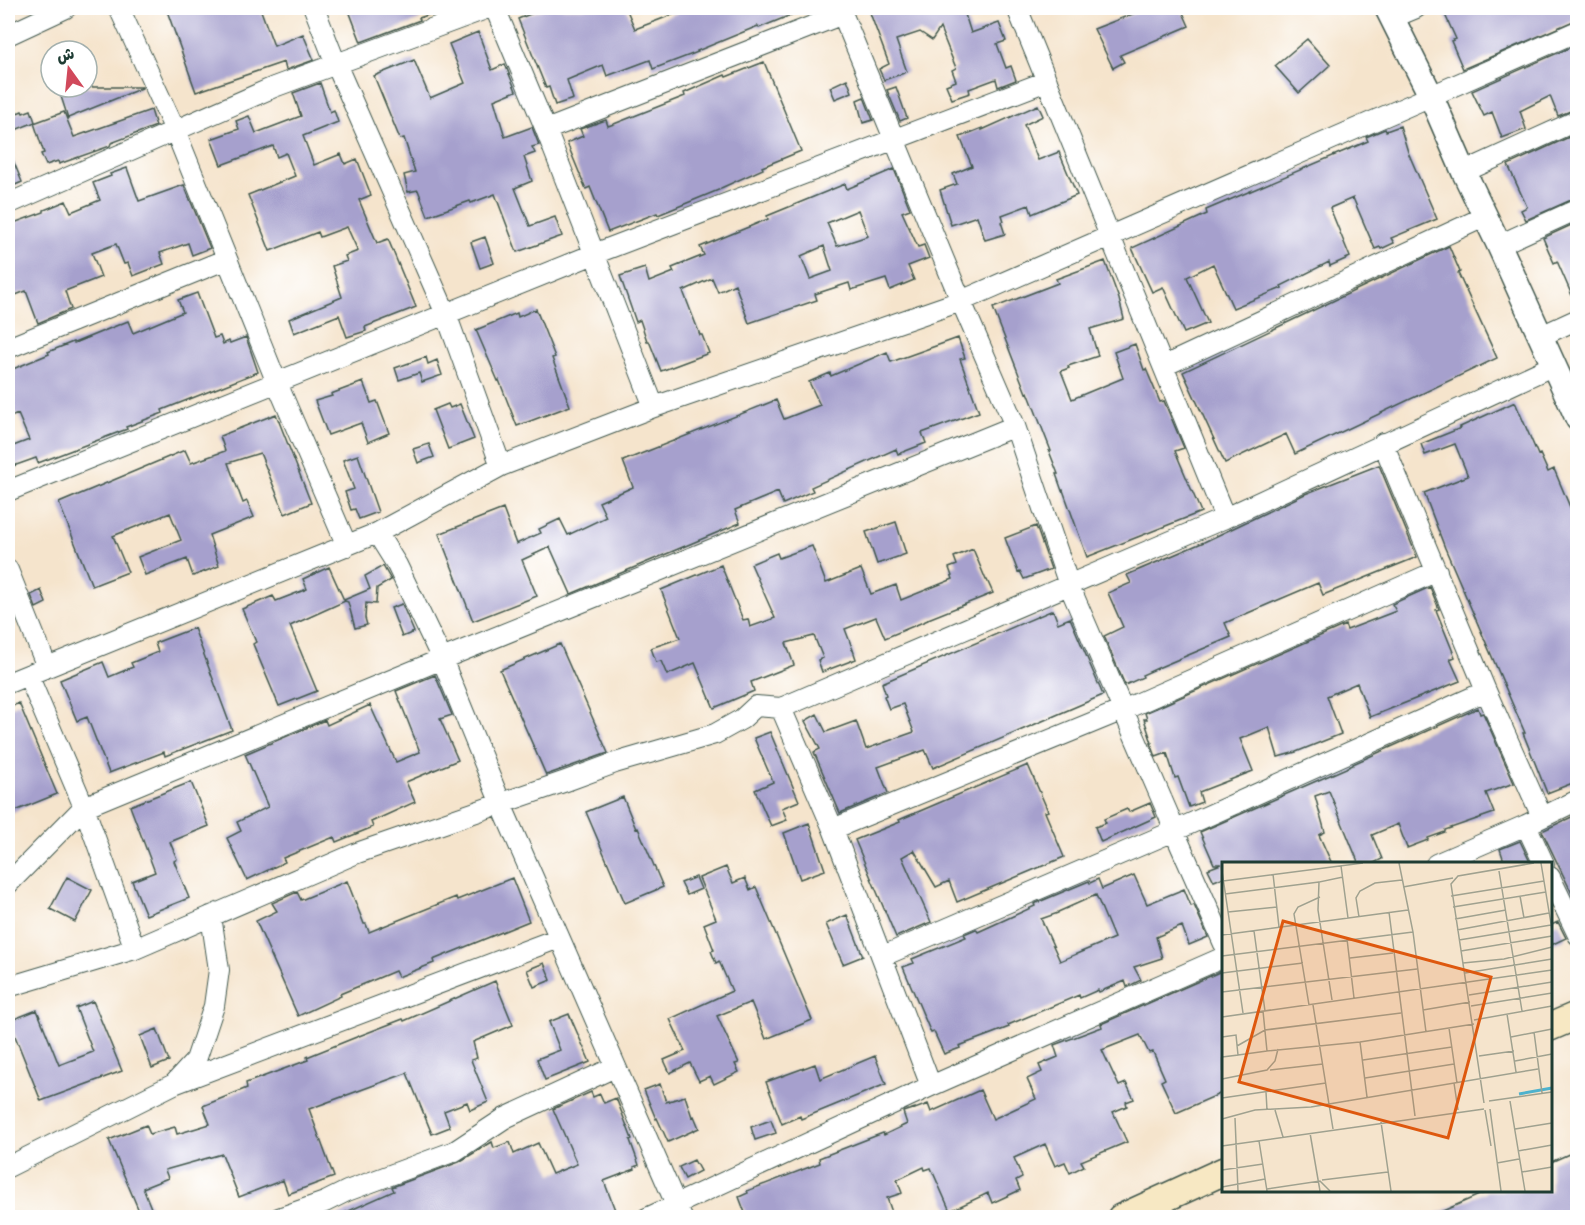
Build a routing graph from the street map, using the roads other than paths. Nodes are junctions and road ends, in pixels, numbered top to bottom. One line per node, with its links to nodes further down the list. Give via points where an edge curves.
1 (66, 8): 11 (street)
2 (119, 8): 16 (street)
3 (314, 8): 12 (street)
4 (488, 8): 12 (street)
5 (495, 8): 17 (street)
6 (1017, 8): 13 (street)
7 (1416, 8): 9 (street)
8 (842, 11): 17 (street); 18 (street)
9 (1390, 13): 14 (street)
10 (1578, 31): 14 (street)
11 (8, 35)
12 (336, 64): 16 (street); 28 (street)
13 (1047, 81): 18 (street); 23 (street)
14 (1431, 96): 19 (street); 23 (street)
15 (1578, 120): 19 (street)
16 (176, 130): 20 (street); 26 (street)
17 (546, 130): 25 (street)
18 (894, 139): 25 (street); 27 (street)
19 (1464, 172): 22 (street)
20 (8, 204)
21 (1578, 208): 24 (street)
22 (1486, 216): 24 (street); 33 (street)
23 (1110, 236): 27 (street); 33 (street)
24 (1499, 244): 30 (street)
25 (594, 254): 28 (street); 35 (street)
26 (227, 259): 31 (street); 34 (street)
27 (961, 301): 35 (street); 37 (street)
28 (446, 314): 34 (street); 39 (street)
29 (1578, 319): 30 (street)
30 (1541, 336): 32 (street)
31 (8, 348)
32 (1554, 364): 36 (street); 38 (street)
33 (1164, 366): 41 (street)
34 (277, 383): 40 (street); 43 (street)
35 (654, 407): 39 (street)
36 (1578, 419)
37 (1015, 426): 46 (street); 47 (street)
38 (1383, 443): 41 (street); 45 (street)
39 (501, 466): 42 (street)
40 (8, 491)
41 (1225, 518): 46 (street)
42 (377, 532): 43 (street); 47 (street)
43 (347, 546): 48 (street)
44 (8, 570): 48 (street)
45 (1437, 571): 51 (street); 53 (street)
46 (1069, 585): 52 (street); 53 (street)
47 (442, 658): 55 (street); 56 (street)
48 (47, 667): 49 (street)
49 (28, 675): 50 (street); 56 (street)
50 (8, 683)
51 (1486, 691): 57 (street); 59 (street)
52 (782, 708): 55 (street, via 756,706 715,734 615,763); 58 (street)
53 (1123, 710): 58 (street); 59 (street)
54 (1578, 800): 57 (street)
55 (501, 804): 64 (street, via 357,853); 66 (street)
56 (84, 807): 63 (street); 68 (street)
57 (1534, 821): 60 (street); 61 (street)
58 (833, 829): 69 (street)
59 (1174, 831): 67 (street); 69 (street)
60 (1441, 862)
61 (1544, 862)
62 (1552, 879): 65 (street)
63 (8, 884)
64 (211, 916): 68 (street); 75 (street, via 219,970 214,1006 196,1060)
65 (1578, 935)
66 (559, 938): 74 (street); 75 (street)
67 (1222, 939)
68 (135, 949): 71 (street)
69 (882, 956): 76 (street)
70 (1222, 958): 76 (street)
71 (8, 987)
72 (1578, 1015): 73 (main road)
73 (1552, 1027)
74 (615, 1067): 79 (street); 80 (street, via 505,1118 454,1151)
75 (174, 1084): 77 (street)
76 (931, 1086): 79 (street)
77 (8, 1167)
78 (1222, 1173): 82 (main road)
79 (679, 1211): 81 (street)
80 (279, 1218)
81 (647, 1218)
82 (1121, 1218)

